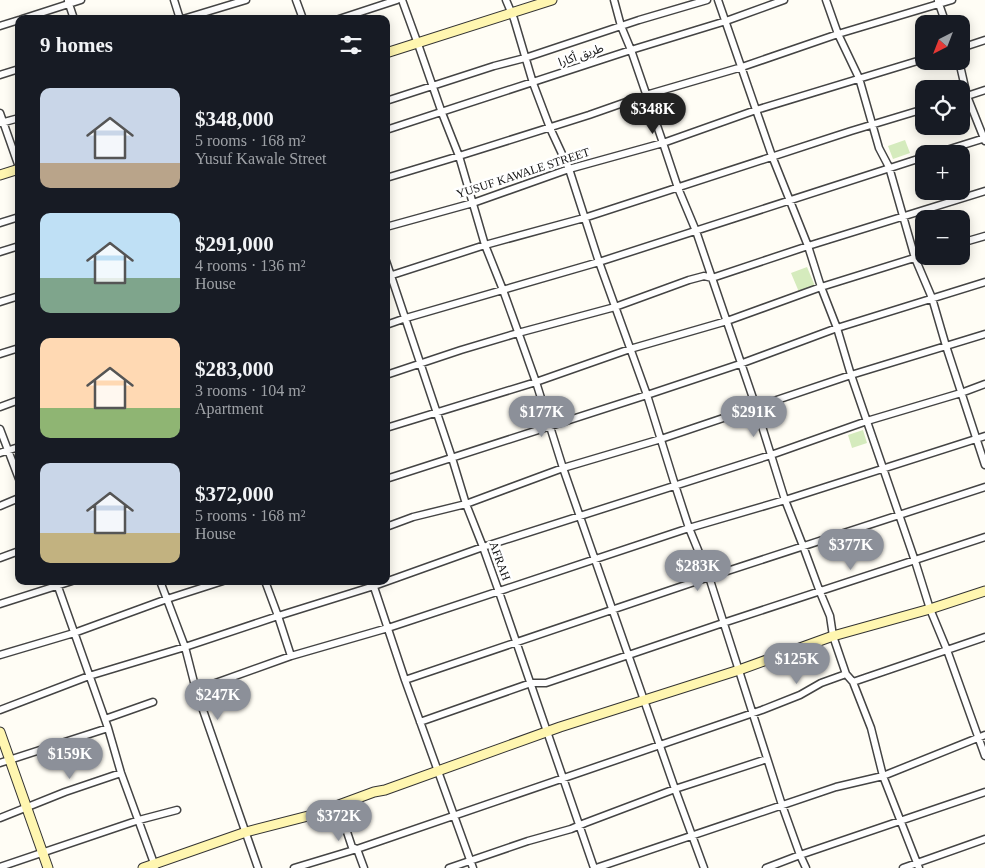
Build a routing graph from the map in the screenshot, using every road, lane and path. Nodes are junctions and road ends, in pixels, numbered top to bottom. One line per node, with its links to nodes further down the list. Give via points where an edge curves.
1 (81, 0): 15 (street)
2 (174, 0): 20 (street)
3 (246, 0): 21 (street)
4 (296, 0): 22 (street)
5 (397, 0): 23 (street)
6 (402, 0): 31 (street)
7 (506, 0): 17 (street)
8 (552, 0): 17 (street)
9 (614, 0): 28 (street)
10 (707, 0): 28 (street)
11 (718, 0): 26 (street)
12 (784, 0): 26 (street, طريق أكارا)
13 (826, 0): 29 (street)
14 (952, 0): 16 (street)
15 (68, 2): 18 (street); 19 (street)
16 (938, 2): 24 (street); 29 (street)
17 (511, 13): 31 (street); 35 (street)
18 (31, 15)
19 (73, 15)
20 (180, 15)
21 (195, 15)
22 (302, 15)
23 (351, 15)
24 (943, 15)
25 (15, 21): 27 (street)
26 (726, 21): 33 (street, طريق أكارا); 37 (street)
27 (0, 26)
28 (621, 26): 33 (street); 35 (street)
29 (838, 34): 37 (street); 40 (street)
30 (985, 40): 32 (street)
31 (418, 44): 34 (street); 42 (street)
32 (970, 45)
33 (631, 50): 41 (street, طريق أكارا); 45 (street)
34 (390, 52)
35 (525, 58): 41 (street); 42 (street)
36 (915, 62): 40 (street, YUSUF KAWALE STREET)
37 (742, 67): 45 (street); 48 (street)
38 (15, 70): 39 (street)
39 (0, 75)
40 (859, 78): 48 (street, YUSUF KAWALE STREET); 54 (street)
41 (533, 83): 51 (street, طريق أكارا); 55 (street)
42 (432, 86): 46 (street); 51 (street)
43 (985, 90): 44 (street)
44 (970, 95)
45 (646, 96): 55 (street); 58 (street)
46 (390, 100)
47 (970, 109): 57 (street)
48 (756, 110): 58 (street, YUSUF KAWALE STREET); 61 (street)
49 (915, 112): 54 (street)
50 (0, 113): 53 (street)
51 (442, 113): 56 (street, طريق أكارا); 60 (street)
52 (15, 119): 53 (street)
53 (2, 123): 62 (street)
54 (873, 124): 61 (street); 64 (street, via 879,148)
55 (550, 128): 60 (street); 66 (street)
56 (390, 129)
57 (985, 139): 59 (street)
58 (664, 142): 66 (street, YUSUF KAWALE STREET); 69 (street)
59 (965, 145)
60 (459, 156): 68 (street); 72 (street)
61 (772, 156): 69 (street); 71 (street)
62 (15, 157)
63 (915, 160): 64 (street)
64 (889, 168): 71 (street); 73 (street)
65 (15, 169): 67 (street)
66 (568, 169): 72 (street, YUSUF KAWALE STREET); 75 (street)
67 (0, 175)
68 (390, 177)
69 (678, 188): 75 (street); 78 (street)
70 (985, 191): 73 (street)
71 (791, 201): 78 (street); 82 (street)
72 (473, 202): 77 (street, YUSUF KAWALE STREET); 81 (street)
73 (903, 216): 82 (street); 85 (street)
74 (15, 218): 76 (street)
75 (584, 218): 81 (street); 86 (street)
76 (0, 223)
77 (390, 226)
78 (696, 231): 86 (street); 90 (street)
79 (985, 236): 80 (street)
80 (970, 241)
81 (485, 245): 88 (street); 93 (street)
82 (808, 246): 90 (street); 92 (street)
83 (15, 247): 84 (street)
84 (0, 252)
85 (915, 258): 92 (street)
86 (599, 262): 93 (street); 97 (street)
87 (918, 265): 95 (street)
88 (390, 276)
89 (390, 278): 98 (street, AFRAH)
90 (712, 278): 97 (street, via 704,276 689,280); 99 (street)
91 (985, 282): 95 (street)
92 (821, 287): 99 (street); 101 (street)
93 (503, 290): 98 (street); 102 (street)
94 (15, 297): 96 (street)
95 (932, 298): 101 (street); 104 (street)
96 (0, 302)
97 (616, 307): 102 (street); 106 (street)
98 (406, 318): 100 (street); 108 (street, AFRAH)
99 (727, 321): 106 (street); 109 (street)
100 (390, 324)
101 (837, 328): 109 (street); 111 (street)
102 (518, 332): 108 (street); 112 (street)
103 (985, 334): 104 (street)
104 (946, 346): 111 (street); 114 (street)
105 (15, 349): 107 (street)
106 (630, 349): 112 (street); 115 (street)
107 (0, 354)
108 (421, 364): 110 (street); 119 (street, AFRAH)
109 (740, 364): 115 (street); 118 (street)
110 (390, 374)
111 (851, 375): 118 (street); 120 (street)
112 (536, 382): 119 (street); 121 (street)
113 (985, 384): 114 (street)
114 (961, 393): 120 (street); 126 (street)
115 (647, 395): 121 (street); 125 (street)
116 (15, 401): 117 (street)
117 (0, 407)
118 (756, 407): 125 (street); 130 (street)
119 (437, 412): 122 (street); 131 (street, AFRAH)
120 (867, 421): 130 (street); 134 (street)
121 (550, 426): 131 (street); 133 (street)
122 (390, 427)
123 (0, 429): 128 (street)
124 (985, 436): 126 (street)
125 (661, 439): 133 (street); 137 (street)
126 (976, 439): 132 (street); 134 (street)
127 (15, 447): 128 (street)
128 (7, 450): 129 (street); 135 (street)
129 (0, 453)
130 (770, 455): 137 (street); 140 (street)
131 (452, 458): 136 (street); 141 (street, AFRAH)
132 (985, 465)
133 (563, 468): 141 (street); 144 (street)
134 (883, 469): 140 (street); 143 (street)
135 (15, 470)
136 (390, 478)
137 (675, 485): 144 (street); 146 (street)
138 (985, 487): 143 (street)
139 (15, 500): 142 (street)
140 (785, 500): 146 (street); 148 (street)
141 (466, 504): 145 (street); 149 (street, AFRAH)
142 (0, 506)
143 (899, 514): 148 (street); 153 (street)
144 (580, 516): 149 (street); 152 (street)
145 (390, 526)
146 (690, 528): 152 (street); 154 (street)
147 (985, 538): 153 (street)
148 (803, 546): 154 (street); 165 (street)
149 (483, 547): 155 (street); 164 (street, AFRAH)
150 (15, 552): 151 (street)
151 (0, 558)
152 (595, 560): 164 (street); 168 (street)
153 (915, 561): 165 (street); 169 (street)
154 (709, 577): 168 (street); 171 (street)
155 (390, 578)
156 (52, 585): 167 (street)
157 (58, 585): 173 (street)
158 (162, 585): 166 (street)
159 (211, 585): 166 (street)
160 (266, 585): 170 (street)
161 (370, 585): 170 (street)
162 (373, 585): 172 (street)
163 (985, 591): 169 (street)
164 (499, 592): 172 (street); 176 (street, AFRAH)
165 (820, 592): 171 (street); 174 (street, via 830,616)
166 (167, 599): 173 (street); 177 (street)
167 (0, 604)
168 (612, 609): 176 (street); 180 (street)
169 (930, 609): 174 (street); 178 (street)
170 (278, 616): 177 (street); 181 (street)
171 (723, 623): 180 (street); 182 (street)
172 (388, 628): 181 (street); 185 (street)
173 (74, 633): 179 (street); 184 (street)
174 (833, 636): 182 (street); 183 (street)
175 (985, 636): 178 (street)
176 (516, 643): 185 (street); 187 (street, AFRAH)
177 (185, 647): 184 (street); 188 (street)
178 (947, 650): 186 (street); 198 (street)
179 (0, 655)
180 (628, 655): 187 (street, via 546,683); 189 (street)
181 (290, 656): 188 (street)
182 (739, 670): 189 (street); 192 (street)
183 (846, 674): 186 (street); 192 (street, via 821,683 800,696)
184 (89, 676): 191 (street); 193 (street)
185 (405, 680): 194 (street)
186 (852, 682): 206 (street, via 870,728)
187 (531, 683): 194 (street); 196 (street, AFRAH)
188 (196, 690): 219 (street)
189 (644, 700): 196 (street); 199 (street)
190 (153, 702): 193 (street)
191 (0, 710)
192 (752, 713): 199 (street); 201 (street)
193 (105, 720): 195 (street)
194 (420, 722): 204 (street)
195 (108, 728): 202 (street); 205 (street)
196 (547, 731): 204 (street); 207 (street, AFRAH)
197 (0, 732): 202 (street)
198 (982, 736): 200 (street); 206 (street)
199 (660, 745): 207 (street); 208 (street)
200 (985, 756)
201 (767, 759): 208 (street); 210 (street)
202 (10, 760): 203 (street); 212 (street)
203 (0, 763)
204 (438, 771): 211 (street); 214 (street)
205 (121, 773): 212 (street); 216 (street)
206 (883, 776): 210 (street); 217 (street)
207 (563, 778): 214 (street); 218 (street, AFRAH)
208 (675, 790): 218 (street); 220 (street)
209 (985, 792): 217 (street)
210 (782, 804): 220 (street); 224 (street)
211 (336, 805): 219 (street, via 316,814); 222 (street, via 352,847)
212 (26, 808): 215 (street); 223 (street)
213 (177, 810): 216 (street)
214 (454, 816): 222 (street); 225 (street)
215 (0, 818)
216 (138, 820): 223 (street); 226 (street)
217 (901, 821): 224 (street); 227 (street)
218 (579, 826): 225 (street); 236 (street, AFRAH)
219 (246, 832): 226 (street); 231 (street)
220 (692, 835): 236 (street); 237 (street)
221 (985, 839): 227 (street)
222 (357, 849): 232 (street); 233 (street)
223 (43, 852): 228 (street); 229 (street)
224 (800, 855): 238 (street); 239 (street)
225 (470, 861): 234 (street); 235 (street)
226 (155, 866): 230 (street)
227 (918, 866): 240 (street)
228 (0, 867)
229 (48, 868)
230 (143, 868)
231 (258, 868)
232 (294, 868)
233 (364, 868)
234 (449, 868)
235 (473, 868)
236 (595, 868)
237 (704, 868)
238 (766, 868)
239 (806, 868)
240 (903, 868)

